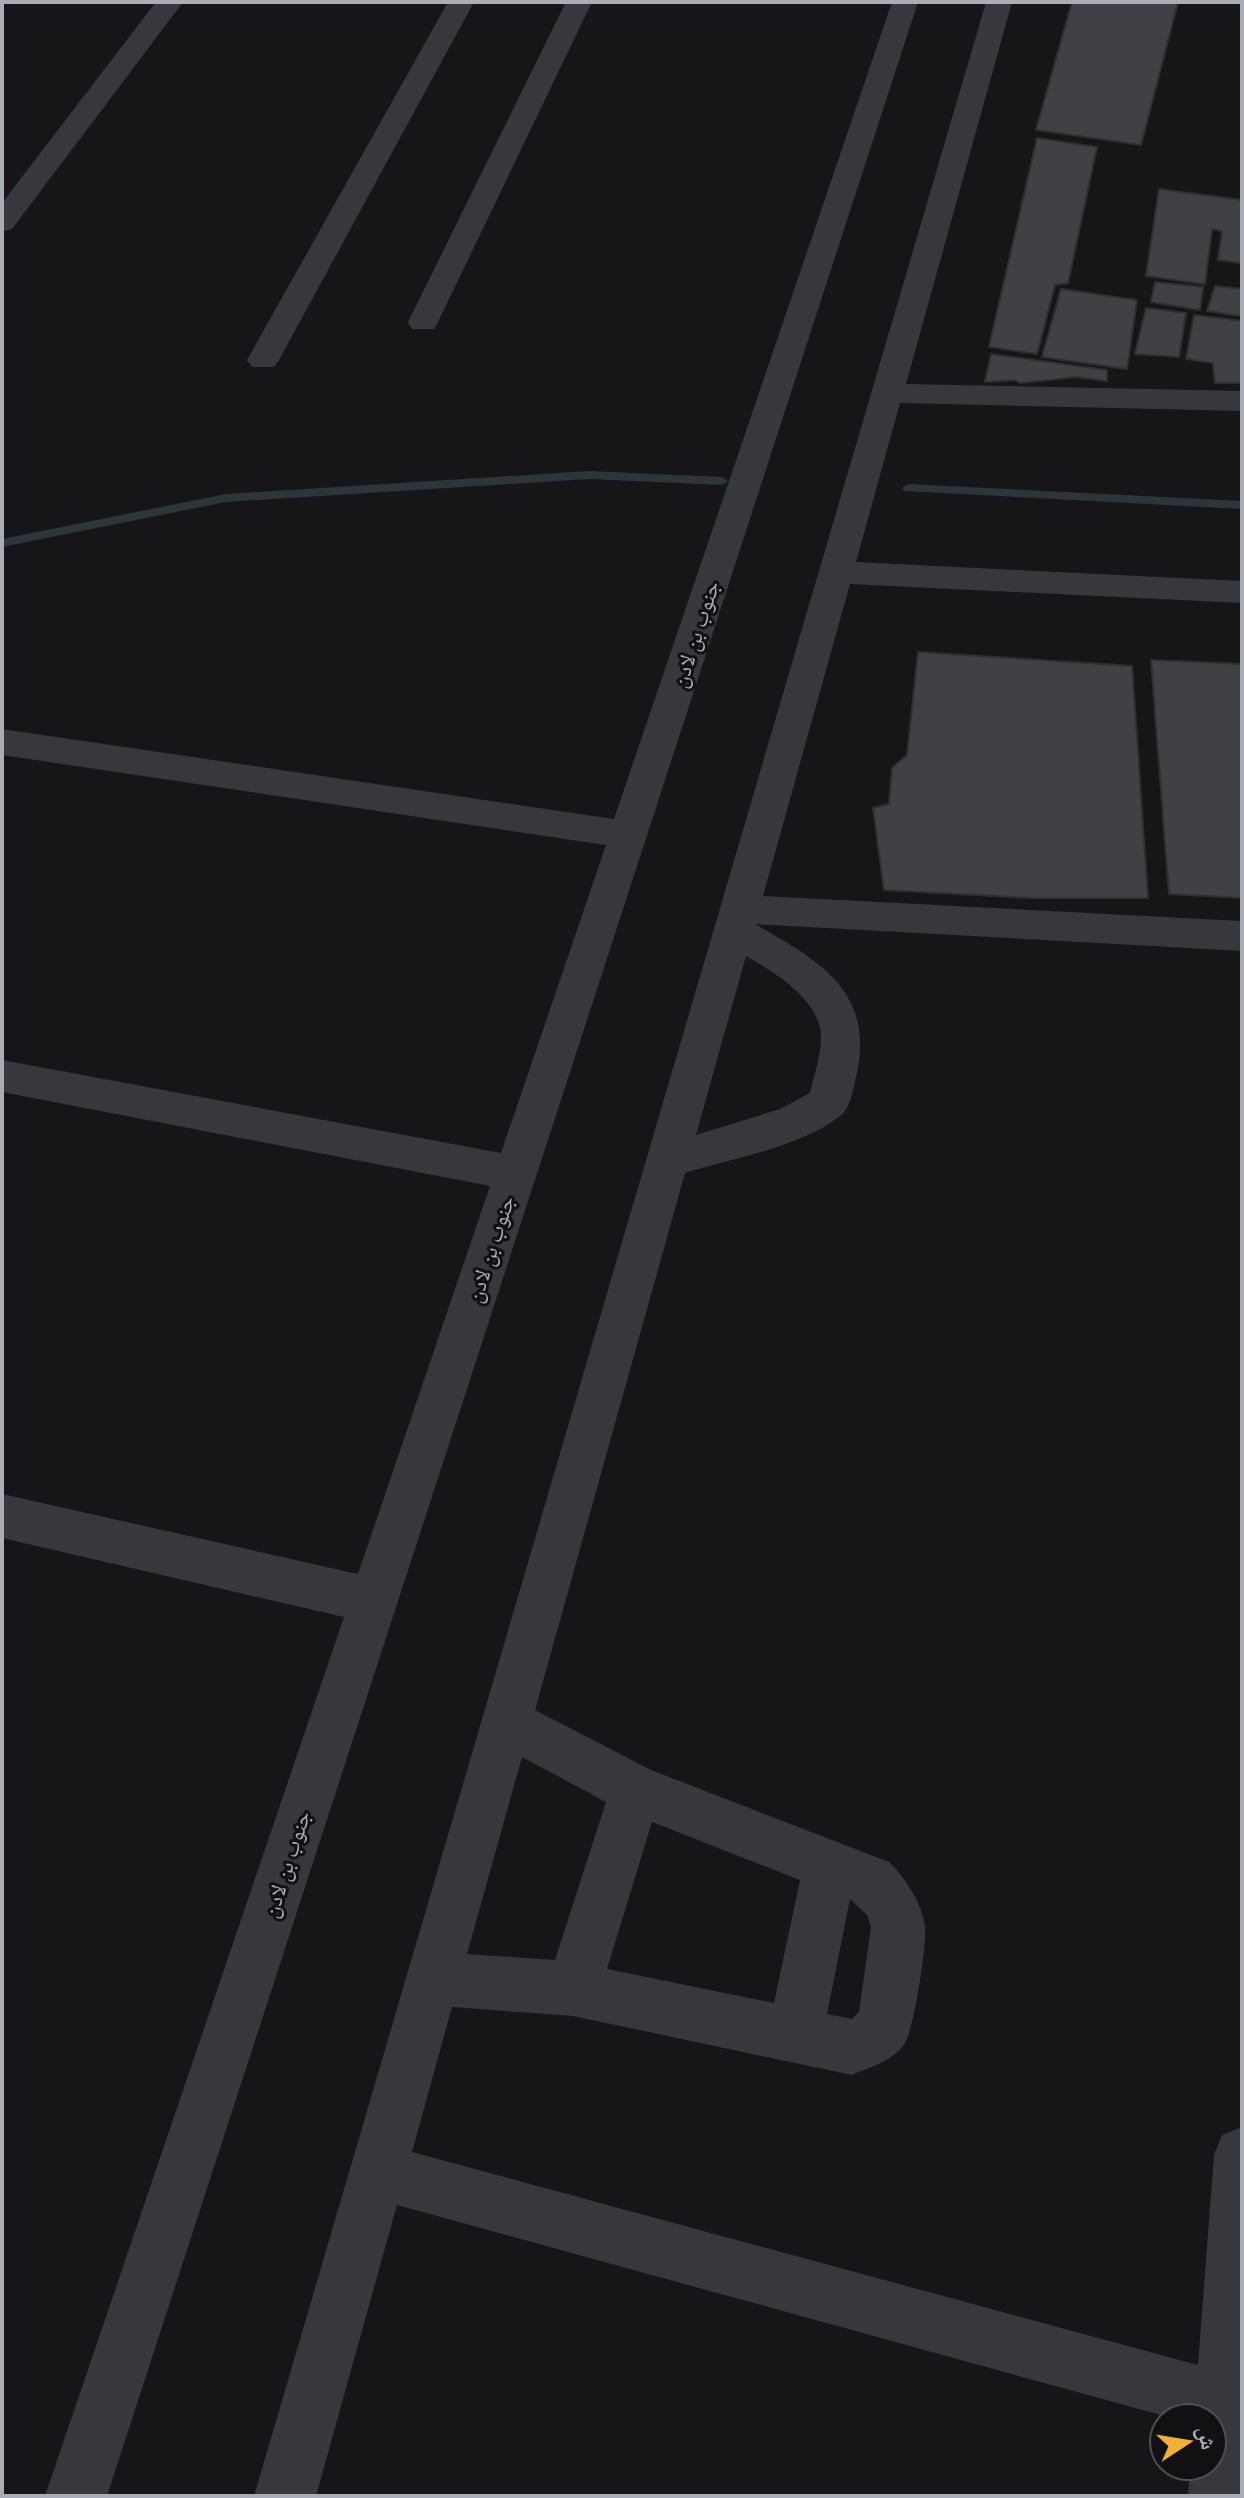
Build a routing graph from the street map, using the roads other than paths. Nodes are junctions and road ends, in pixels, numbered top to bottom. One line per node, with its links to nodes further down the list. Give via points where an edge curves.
1 (170, 2): 6 (street)
2 (461, 2): 8 (street)
3 (579, 2): 7 (street)
4 (905, 2): 14 (street, جنوب بن لادن)
5 (999, 2): 9 (street)
6 (2, 222)
7 (423, 322)
8 (263, 360)
9 (887, 393): 10 (street); 11 (street)
10 (1242, 401)
11 (836, 572): 12 (street); 15 (street)
12 (1242, 592)
13 (2, 742): 14 (street)
14 (628, 835): 19 (street, جنوب بن لادن)
15 (736, 920): 16 (street); 18 (street); 18 (street, via 826,996 842,1031 828,1103 793,1122)
16 (1242, 936)
17 (2, 1076): 19 (street)
18 (666, 1162): 22 (street)
19 (516, 1173): 21 (street, جنوب بن لادن)
20 (2, 1516): 21 (street)
21 (374, 1601): 31 (street, جنوب بن لادن)
22 (506, 1721): 23 (street); 25 (street)
23 (636, 1790): 24 (street); 26 (street)
24 (830, 1865): 27 (street); 27 (street, via 870,1881 888,1898 898,1927 885,2025 852,2047)
25 (432, 1978): 26 (street); 29 (street)
26 (573, 1989): 27 (street)
27 (795, 2035)
28 (1242, 2155): 30 (street)
29 (378, 2171): 30 (street); 32 (street)
30 (1234, 2405): 33 (street)
31 (76, 2496)
32 (285, 2496)
33 (1219, 2496)

